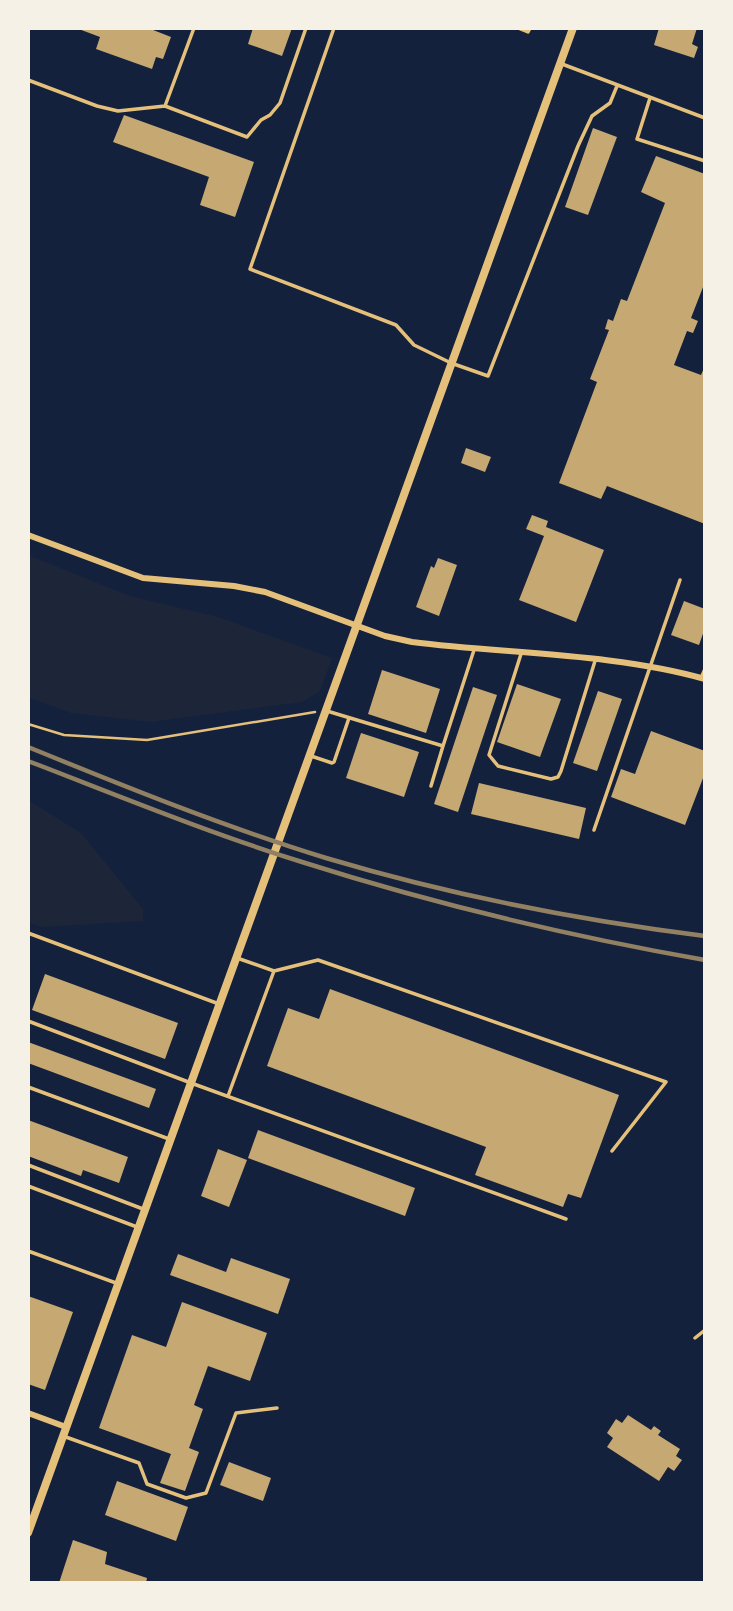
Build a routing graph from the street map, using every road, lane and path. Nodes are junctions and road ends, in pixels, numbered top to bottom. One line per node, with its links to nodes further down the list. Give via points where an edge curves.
1 (194, 28): 11 (lane)
2 (306, 28): 11 (lane, via 280,103 247,137)
3 (334, 28): 14 (lane, via 250,269 396,325 414,345)
4 (517, 28): 5 (lane, via 528,32)
5 (530, 28)
6 (573, 28): 7 (street)
7 (560, 63): 9 (lane); 14 (street)
8 (28, 80): 11 (lane, via 118,111)
9 (617, 86): 10 (lane); 14 (lane, via 610,103 592,116 578,146 488,376)
10 (650, 98): 12 (lane); 13 (lane, via 637,139)
11 (165, 106)
12 (705, 118)
13 (705, 162)
14 (451, 363): 17 (street)
15 (28, 535): 17 (street, via 143,578 265,592)
16 (680, 580): 21 (lane)
17 (356, 625): 18 (street, via 412,642); 24 (street)
18 (474, 650): 19 (street); 27 (lane)
19 (521, 654): 20 (street); 20 (lane, via 489,755 498,766 551,779 561,771)
20 (595, 661): 21 (street)
21 (650, 667): 23 (street); 30 (lane)
22 (705, 669): 23 (lane)
23 (703, 679)
24 (325, 710): 25 (lane); 26 (path, via 147,740 64,735); 28 (street)
25 (349, 718): 27 (lane); 28 (lane, via 334,762)
26 (28, 723)
27 (443, 746): 29 (lane)
28 (309, 755): 33 (street)
29 (431, 786)
30 (594, 830)
31 (29, 934): 32 (lane); 35 (lane)
32 (28, 940)
33 (236, 957): 34 (lane); 35 (street)
34 (274, 971): 39 (lane); 41 (lane, via 318,960 666,1082)
35 (219, 1004): 37 (street)
36 (28, 1021): 37 (lane)
37 (191, 1083): 39 (lane); 40 (street)
38 (28, 1087): 40 (lane)
39 (228, 1096): 45 (lane)
40 (171, 1140): 44 (street)
41 (612, 1150)
42 (28, 1165): 44 (lane)
43 (28, 1186): 46 (lane)
44 (145, 1210): 46 (street)
45 (566, 1219)
46 (139, 1228): 48 (street)
47 (28, 1251): 48 (lane)
48 (118, 1283): 53 (street)
49 (705, 1330): 50 (lane)
50 (695, 1338)
51 (277, 1408): 53 (lane, via 236,1413 206,1493 186,1498 147,1484 139,1463)
52 (28, 1413): 53 (street)
53 (65, 1431): 54 (street)
54 (28, 1533)

